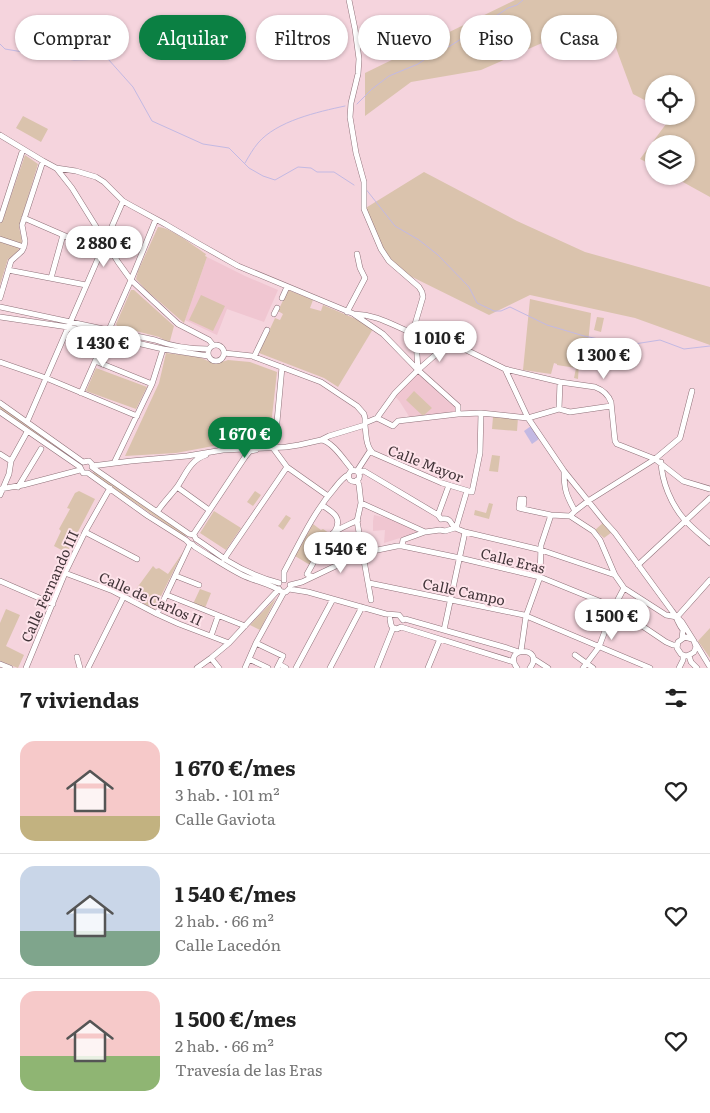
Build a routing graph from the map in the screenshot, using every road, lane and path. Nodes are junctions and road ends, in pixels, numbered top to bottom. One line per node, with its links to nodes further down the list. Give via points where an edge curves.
1 (349, 0): 30 (street, via 359,58 350,117 364,182 364,209 389,261 422,292)
2 (0, 135): 3 (street)
3 (23, 149): 4 (street); 9 (street)
4 (42, 161): 5 (street); 7 (street)
5 (56, 168): 6 (street, via 96,177); 12 (street)
6 (123, 201): 8 (street); 12 (street)
7 (24, 218): 10 (street); 13 (street, via 21,228)
8 (156, 219): 18 (street); 20 (street, via 238,266)
9 (0, 220)
10 (63, 235): 14 (street); 17 (street)
11 (0, 239): 13 (street)
12 (105, 240): 14 (street); 18 (street)
13 (24, 247): 16 (street, via 11,261)
14 (100, 251): 19 (street)
15 (357, 254): 25 (street, via 365,278)
16 (8, 270): 17 (street); 21 (street)
17 (51, 278): 19 (street)
18 (131, 280): 32 (street); 38 (street, via 178,324 209,340)
19 (86, 285): 29 (street)
20 (288, 287): 22 (street); 25 (street)
21 (0, 298)
22 (282, 298)
23 (0, 306): 29 (street)
24 (277, 308): 26 (street)
25 (347, 312): 27 (street)
26 (274, 314)
27 (354, 314): 34 (street, via 377,317); 47 (street, via 383,334)
28 (0, 317): 31 (street)
29 (71, 321): 31 (street); 32 (street)
30 (415, 324): 34 (street); 36 (street); 37 (street)
31 (68, 327): 35 (street); 48 (street)
32 (109, 330): 35 (street); 38 (street, via 200,349)
33 (267, 330): 42 (street)
34 (409, 330): 36 (street)
35 (106, 336): 39 (street); 43 (street)
36 (417, 336): 47 (street)
37 (450, 342): 46 (street); 47 (street)
38 (210, 347): 40 (street, via 219,345); 41 (street)
39 (163, 348): 41 (street); 50 (street)
40 (224, 353): 41 (street, via 219,361); 42 (street)
41 (208, 356)
42 (254, 357): 45 (street)
43 (95, 361): 50 (street); 52 (street)
44 (0, 362): 48 (street)
45 (282, 367): 63 (street, via 322,382 357,406 364,414); 67 (street)
46 (506, 369): 49 (street); 61 (street)
47 (418, 370): 58 (street, via 458,406); 60 (street, via 395,393)
48 (46, 378): 52 (street); 62 (street)
49 (560, 382): 54 (street, via 595,387 609,398); 55 (street)
50 (152, 384): 59 (street)
51 (692, 391): 72 (street, via 680,438)
52 (81, 393): 59 (street)
53 (0, 403): 62 (street)
54 (611, 406): 55 (street, via 570,412); 72 (street, via 617,444)
55 (559, 409): 61 (street)
56 (0, 412): 64 (street)
57 (481, 413): 58 (street); 61 (street); 84 (street, Calle Mayor, via 480,453 472,492)
58 (458, 414): 60 (street, via 398,421 393,426)
59 (137, 416): 76 (street)
60 (377, 418): 63 (street)
61 (528, 418): 80 (street)
62 (26, 422): 74 (street)
63 (365, 424): 65 (street); 70 (street, Calle Mayor)
64 (27, 432): 73 (street); 79 (street)
65 (321, 440): 67 (street); 81 (street, via 332,445)
66 (266, 448): 67 (street); 69 (street); 97 (street, via 250,452)
67 (274, 448): 78 (street)
68 (41, 449): 85 (street)
69 (223, 450): 76 (street); 86 (street, via 202,456 192,463)
70 (370, 451): 81 (street); 84 (street, Calle Mayor)
71 (0, 454): 73 (street)
72 (655, 459): 75 (street); 93 (street)
73 (12, 461): 89 (street)
74 (83, 462): 77 (street, via 89,461); 79 (street)
75 (661, 462): 88 (street, via 683,480); 104 (street, via 669,495)
76 (114, 463): 77 (street)
77 (92, 467): 82 (street); 99 (street)
78 (287, 467): 91 (street); 118 (street)
79 (80, 469): 82 (street); 85 (street)
80 (564, 470): 93 (street); 98 (street, via 567,496)
81 (353, 472): 83 (street, via 360,475); 83 (street, via 348,478 354,482); 91 (street, via 344,477); 102 (street, via 364,471)
82 (88, 473): 87 (street)
83 (357, 480): 94 (street)
84 (448, 486): 102 (street)
85 (18, 487): 89 (street)
86 (177, 487): 97 (street); 99 (street)
87 (110, 488): 108 (street, Calle Fernando III); 111 (street)
88 (710, 489)
89 (1, 491)
90 (466, 494): 105 (street)
91 (328, 496): 95 (street)
92 (710, 498): 104 (street)
93 (588, 501): 98 (street); 119 (street)
94 (361, 502): 103 (street); 109 (street)
95 (322, 505): 107 (street, via 335,515 338,521); 130 (street, via 284,572)
96 (522, 509): 100 (street)
97 (209, 510): 111 (street)
98 (575, 511): 101 (street)
99 (157, 512): 111 (street)
100 (551, 515): 101 (street); 114 (street)
101 (570, 516): 121 (street, via 593,531 600,540)
102 (440, 517): 105 (street, via 450,520); 106 (street)
103 (358, 520): 107 (street); 115 (street)
104 (686, 521): 112 (street); 119 (street)
105 (455, 528): 106 (street); 110 (street)
106 (439, 530): 109 (street)
107 (335, 531): 123 (street, via 307,574)
108 (85, 532): 117 (street); 120 (street, Calle Fernando III)
109 (425, 532): 113 (street, via 403,540)
110 (465, 532): 114 (street); 116 (street)
111 (191, 539): 118 (street); 122 (street); 130 (street, via 195,547 242,575 267,585)
112 (710, 543)
113 (402, 546): 115 (street); 116 (street, Calle Eras)
114 (541, 550): 121 (street); 124 (street)
115 (363, 553): 123 (street); 128 (street)
116 (460, 558): 124 (street, Calle Eras); 138 (street)
117 (137, 559)
118 (224, 559): 130 (street)
119 (638, 565): 147 (street)
120 (65, 573): 135 (street, Calle de Carlos II); 139 (street, Calle Fernando III)
121 (615, 575): 131 (street)
122 (176, 576): 129 (street); 134 (street)
123 (312, 577): 127 (street)
124 (540, 577): 141 (street, Calle Eras); 146 (street)
125 (710, 580): 147 (street)
126 (0, 581): 139 (street)
127 (302, 582): 130 (street); 132 (street)
128 (369, 583): 137 (street); 138 (street, Calle Campo)
129 (199, 585)
130 (284, 586): 132 (street); 133 (street); 150 (street); 159 (street)
131 (624, 588): 141 (street); 147 (street, via 666,615)
132 (302, 589): 133 (street)
133 (308, 592): 136 (street)
134 (167, 594): 142 (street); 145 (street)
135 (124, 596): 142 (street, Calle de Carlos II); 177 (street)
136 (333, 599): 140 (street); 183 (street)
137 (371, 600)
138 (450, 600): 146 (street, Calle Campo); 153 (street)
139 (53, 604): 175 (street, Calle Fernando III)
140 (362, 607): 143 (street); 184 (street)
141 (614, 607): 160 (street, Calle Eras); 161 (street)
142 (157, 614): 154 (street, Calle de Carlos II)
143 (386, 614): 144 (street); 148 (street)
144 (396, 615): 148 (street); 149 (street)
145 (218, 616): 150 (street); 154 (street)
146 (526, 616): 161 (street, Calle Campo); 162 (street)
147 (677, 617): 155 (street, via 683,630); 157 (street)
148 (390, 619): 152 (street)
149 (403, 620): 151 (street); 153 (street)
150 (245, 626): 158 (street)
151 (401, 627): 152 (street); 156 (street)
152 (393, 628): 185 (street)
153 (444, 630): 162 (street)
154 (211, 636): 158 (street, Calle de Carlos II)
155 (682, 638): 157 (street); 160 (street)
156 (440, 639): 169 (street); 186 (street)
157 (693, 640): 164 (street, via 695,650); 173 (street)
158 (229, 643): 166 (street)
159 (256, 643): 167 (street); 171 (street, via 282,656)
160 (675, 645): 164 (street, via 679,653)
161 (599, 647): 172 (street); 191 (street, Calle Campo)
162 (520, 652): 168 (street, via 529,652); 169 (street)
163 (575, 655): 172 (street)
164 (686, 656): 192 (street); 193 (street)
165 (77, 657): 176 (street)
166 (212, 658): 178 (street); 179 (street)
167 (249, 659): 180 (street); 181 (street)
168 (534, 659): 188 (street); 189 (street)
169 (514, 662): 187 (street)
170 (0, 664): 174 (street)
171 (278, 666): 182 (street)
172 (585, 666): 190 (street)
173 (710, 667)
174 (10, 668)
175 (26, 668)
176 (80, 668)
177 (88, 668)
178 (197, 668)
179 (219, 668)
180 (245, 668)
181 (268, 668)
182 (286, 668)
183 (296, 668)
184 (330, 668)
185 (377, 668)
186 (428, 668)
187 (517, 668)
188 (530, 668)
189 (548, 668)
190 (593, 668)
191 (650, 668)
192 (679, 668)
193 (697, 668)

